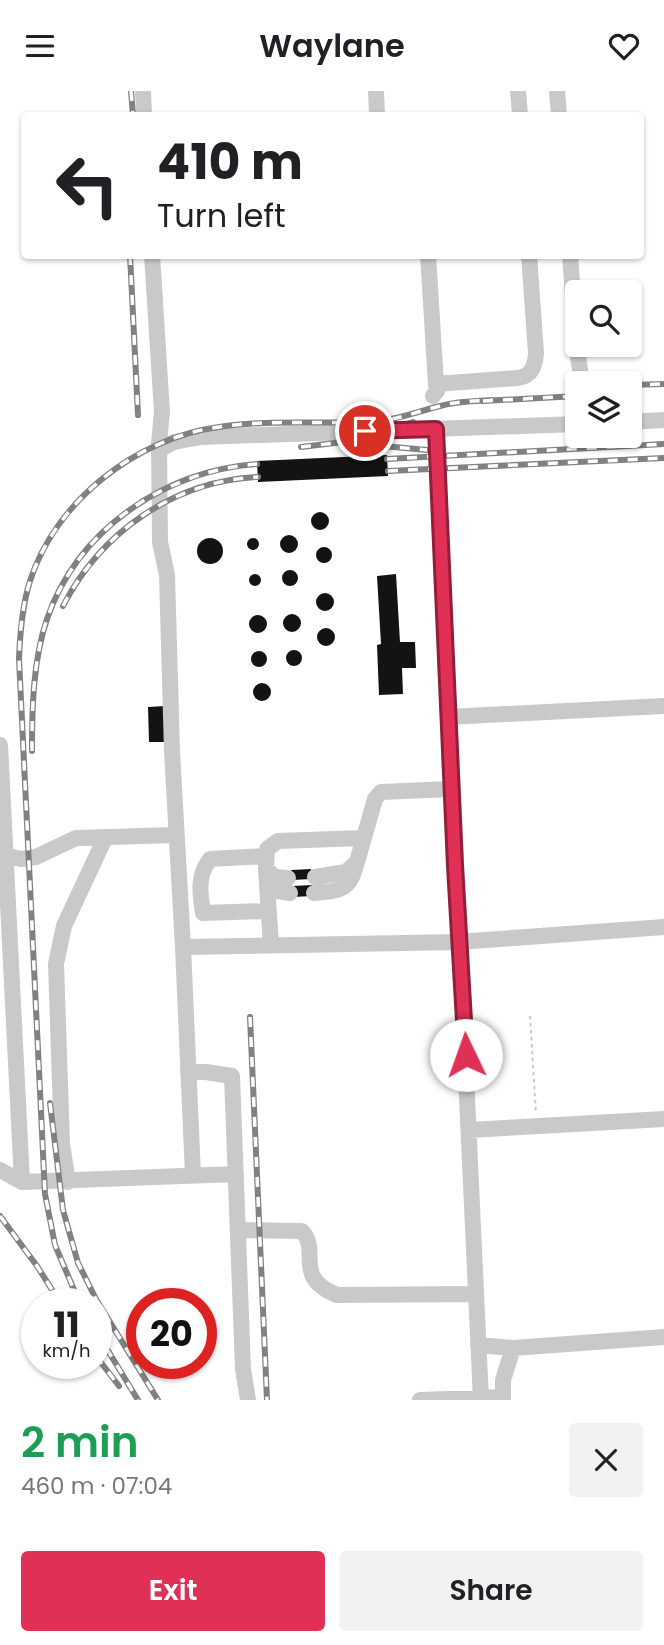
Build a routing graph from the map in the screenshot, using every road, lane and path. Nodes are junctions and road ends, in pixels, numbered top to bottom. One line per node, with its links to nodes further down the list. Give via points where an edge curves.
1 (143, 91): 5 (lane)
2 (376, 91): 6 (lane)
3 (518, 91): 7 (lane)
4 (557, 91): 8 (lane)
5 (144, 112)
6 (377, 112)
7 (520, 112)
8 (559, 112)
9 (152, 259): 18 (lane, via 162,412)
10 (428, 259): 11 (lane, via 435,390 530,373 536,353)
11 (529, 259)
12 (570, 259): 13 (lane)
13 (580, 371)
14 (664, 420): 15 (lane)
15 (642, 421)
16 (565, 424): 17 (lane)
17 (436, 429): 18 (lane, via 191,438); 20 (lane)
18 (159, 450): 23 (lane)
19 (664, 706): 20 (lane)
20 (448, 717): 22 (lane)
21 (0, 745): 26 (lane)
22 (451, 789): 25 (lane, via 381,792); 35 (lane)
23 (176, 835): 24 (lane); 32 (lane)
24 (105, 838): 26 (lane, via 76,838 36,857); 48 (lane, via 64,926 56,964 62,1144)
25 (363, 838): 27 (lane, via 278,841 267,849); 29 (lane, via 357,862)
26 (5, 855): 28 (lane)
27 (266, 870): 30 (lane); 31 (lane); 33 (lane, via 210,859 202,869)
28 (3, 880): 39 (lane)
29 (315, 885)
30 (289, 886)
31 (268, 911): 33 (lane); 36 (lane)
32 (181, 913): 33 (lane); 37 (lane)
33 (202, 913)
34 (664, 927): 35 (lane)
35 (458, 941): 36 (lane); 43 (lane)
36 (271, 945): 37 (lane)
37 (183, 947): 40 (lane)
38 (530, 1016): 42 (path)
39 (6, 1017): 47 (lane)
40 (188, 1072): 45 (lane, via 232,1076); 46 (lane)
41 (664, 1119): 42 (lane)
42 (537, 1126): 43 (lane)
43 (469, 1130): 50 (lane)
44 (0, 1170): 47 (lane)
45 (236, 1174): 46 (lane); 49 (lane)
46 (193, 1175): 48 (lane)
47 (22, 1182): 48 (lane)
48 (68, 1182)
49 (239, 1230): 50 (lane, via 302,1231 307,1239 309,1271 337,1295); 56 (lane)
50 (475, 1294): 52 (lane)
51 (664, 1337): 53 (lane)
52 (478, 1345): 53 (lane); 54 (lane)
53 (513, 1348): 55 (lane, via 502,1380)
54 (481, 1399): 55 (lane); 57 (lane)
55 (503, 1399)
56 (248, 1400)
57 (420, 1400)

